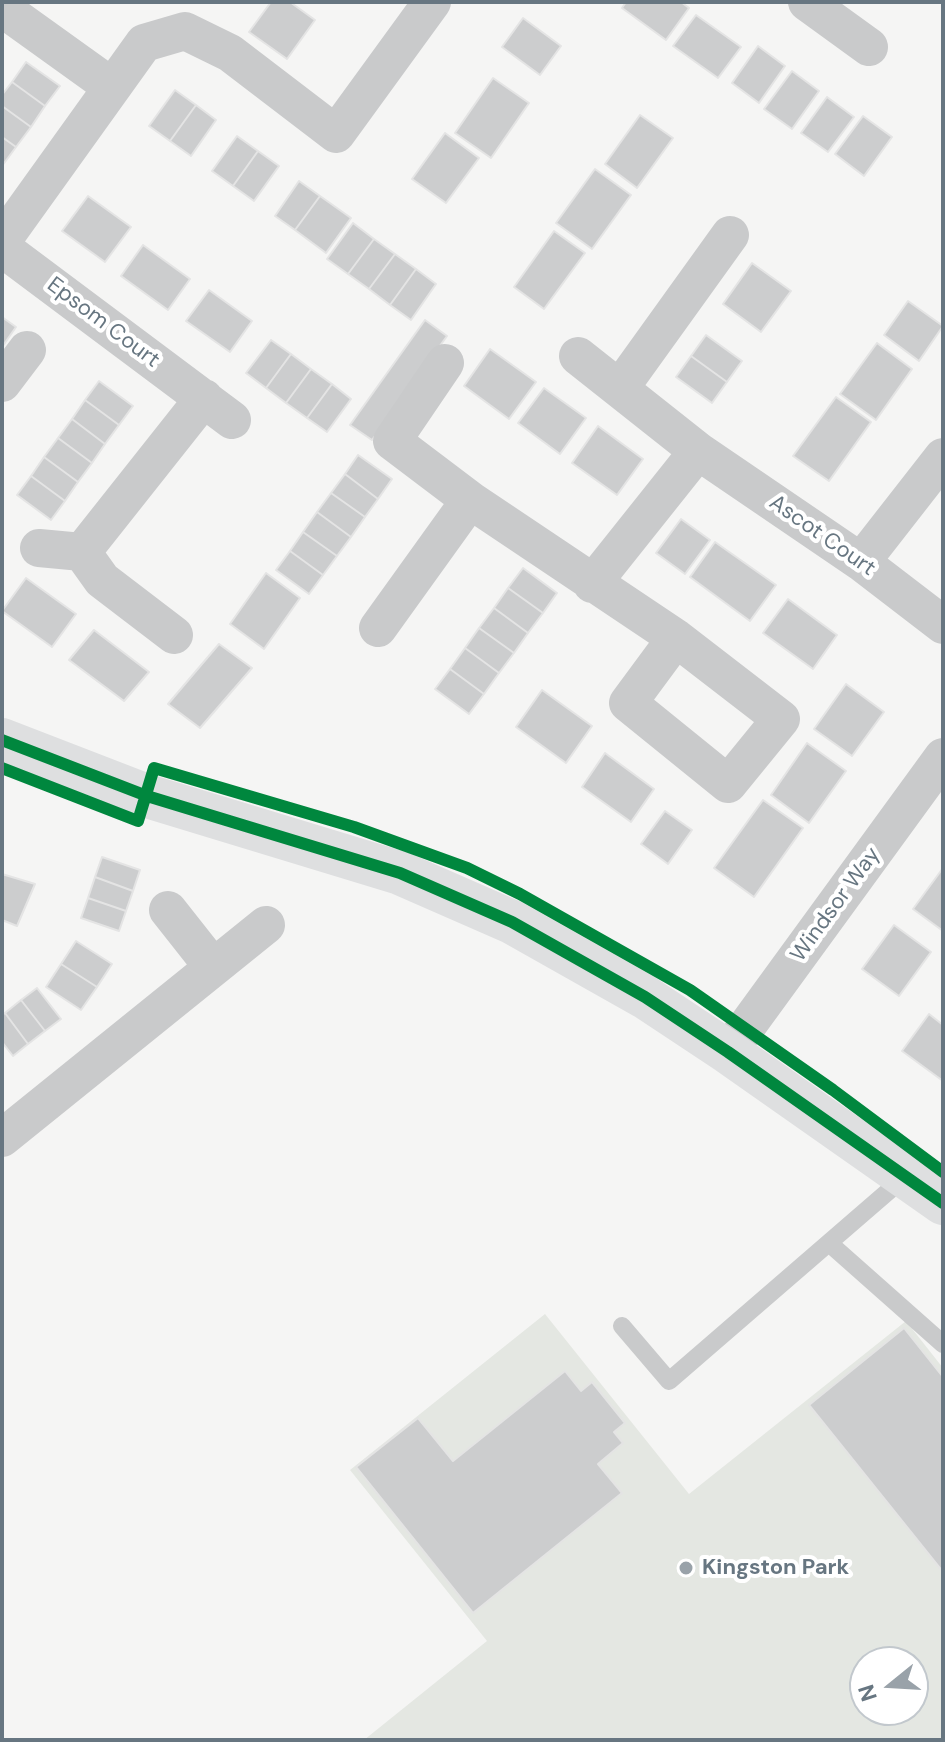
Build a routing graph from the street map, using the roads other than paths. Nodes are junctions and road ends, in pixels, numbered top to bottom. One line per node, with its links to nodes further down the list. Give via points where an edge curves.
1 (432, 2): 5 (street, via 336,134 230,53 185,31 144,43)
2 (807, 2): 4 (street)
3 (2, 8): 5 (street)
4 (869, 47)
5 (112, 87): 7 (street)
6 (730, 235): 13 (street)
7 (2, 241)
8 (2, 248): 18 (street, Epsom Court, via 218,409)
9 (27, 350): 12 (street)
10 (578, 356): 13 (street, Ascot Court)
11 (445, 363): 16 (street, via 392,441)
12 (2, 383)
13 (620, 388): 14 (street, Ascot Court)
14 (698, 451): 19 (street, Ascot Court); 20 (street)
15 (943, 457): 19 (street)
16 (470, 500): 20 (street); 22 (street)
17 (39, 548): 18 (street)
18 (82, 552): 23 (street, via 102,580)
19 (861, 562): 21 (street, Ascot Court)
20 (592, 584): 24 (street)
21 (943, 625)
22 (378, 628)
23 (174, 635)
24 (676, 638): 24 (street, via 781,719 728,784 628,703)
25 (2, 740): 30 (street, via 147,796 448,892 576,957)
26 (943, 757): 30 (street, Windsor Way)
27 (168, 910): 29 (street)
28 (266, 925): 29 (street)
29 (213, 967): 31 (street)
30 (728, 1052): 32 (street)
31 (2, 1138)
32 (906, 1176): 33 (street); 34 (lane)
33 (943, 1203)
34 (829, 1243): 35 (lane, via 669,1381); 36 (lane)
35 (622, 1326)
36 (943, 1344)

